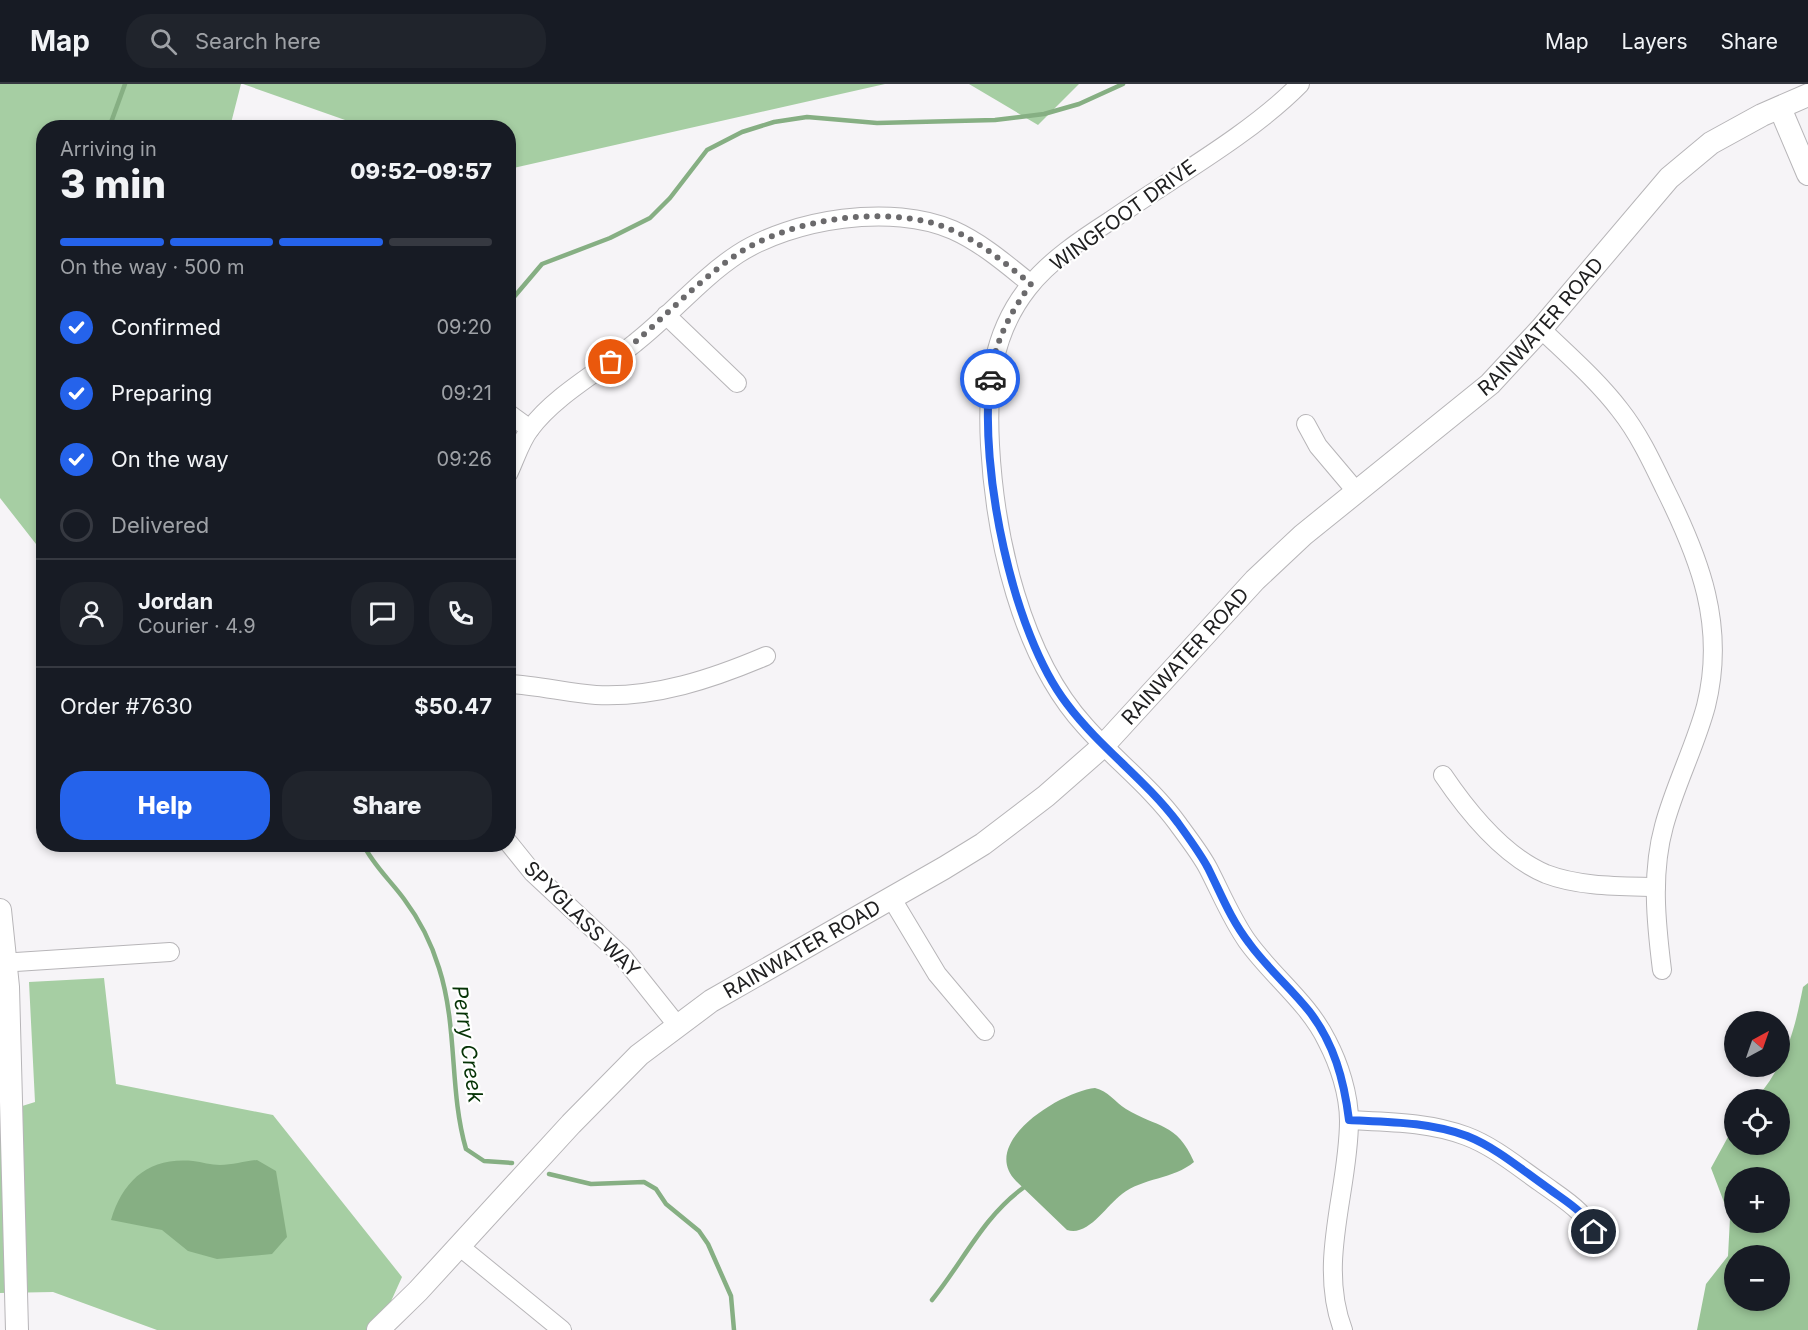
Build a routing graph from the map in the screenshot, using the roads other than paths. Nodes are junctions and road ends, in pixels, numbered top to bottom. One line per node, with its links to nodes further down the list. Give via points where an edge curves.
1 (1299, 84): 5 (street, WINGFOOT DRIVE, via 1251,125 1092,232)
2 (1808, 95): 3 (street, RAINWATER ROAD)
3 (1780, 108): 4 (street); 7 (street, RAINWATER ROAD, via 1711,143 1670,178)
4 (1808, 174)
5 (1031, 284): 6 (street, via 976,242 950,229 885,217 840,219 767,237 712,273); 16 (street, WINGFOOT DRIVE, via 998,340 992,365 988,396 993,490 1009,572 1037,651 1065,702)
6 (666, 315): 8 (street); 11 (street, via 635,344 564,396)
7 (1541, 329): 13 (street, RAINWATER ROAD, via 1490,384); 19 (street, via 1622,412 1651,459 1684,526 1705,583 1714,643 1707,704 1663,829)
8 (737, 383)
9 (516, 418): 11 (street)
10 (1306, 424): 13 (street, via 1318,446)
11 (530, 429): 12 (street)
12 (516, 458)
13 (1356, 491): 16 (street, RAINWATER ROAD, via 1255,580)
14 (766, 656): 15 (street, via 697,682 628,695 555,692)
15 (516, 685)
16 (1104, 746): 20 (street, RAINWATER ROAD, via 1012,823); 27 (street, WINGFOOT DRIVE, via 1154,793 1178,824 1207,867 1245,939 1319,1025 1340,1071)
17 (1443, 775): 19 (street, via 1459,799 1496,838 1518,858 1545,873 1569,880)
18 (516, 852): 25 (street, SPYGLASS WAY, via 539,880 605,937)
19 (1656, 887): 24 (street)
20 (892, 899): 25 (street, RAINWATER ROAD, via 739,985); 26 (street, via 937,974)
21 (0, 910): 23 (street)
22 (170, 952): 23 (street)
23 (3, 963): 30 (street)
24 (1662, 970)
25 (677, 1025): 29 (street, RAINWATER ROAD, via 595,1098)
26 (985, 1031)
27 (1349, 1120): 28 (street, via 1428,1126 1482,1144 1582,1214 1589,1220); 33 (street, WINGFOOT DRIVE, via 1336,1219 1333,1282)
28 (1599, 1243)
29 (459, 1246): 31 (street, RAINWATER ROAD); 32 (street)
30 (17, 1330)
31 (378, 1330)
32 (562, 1330)
33 (1343, 1330)

